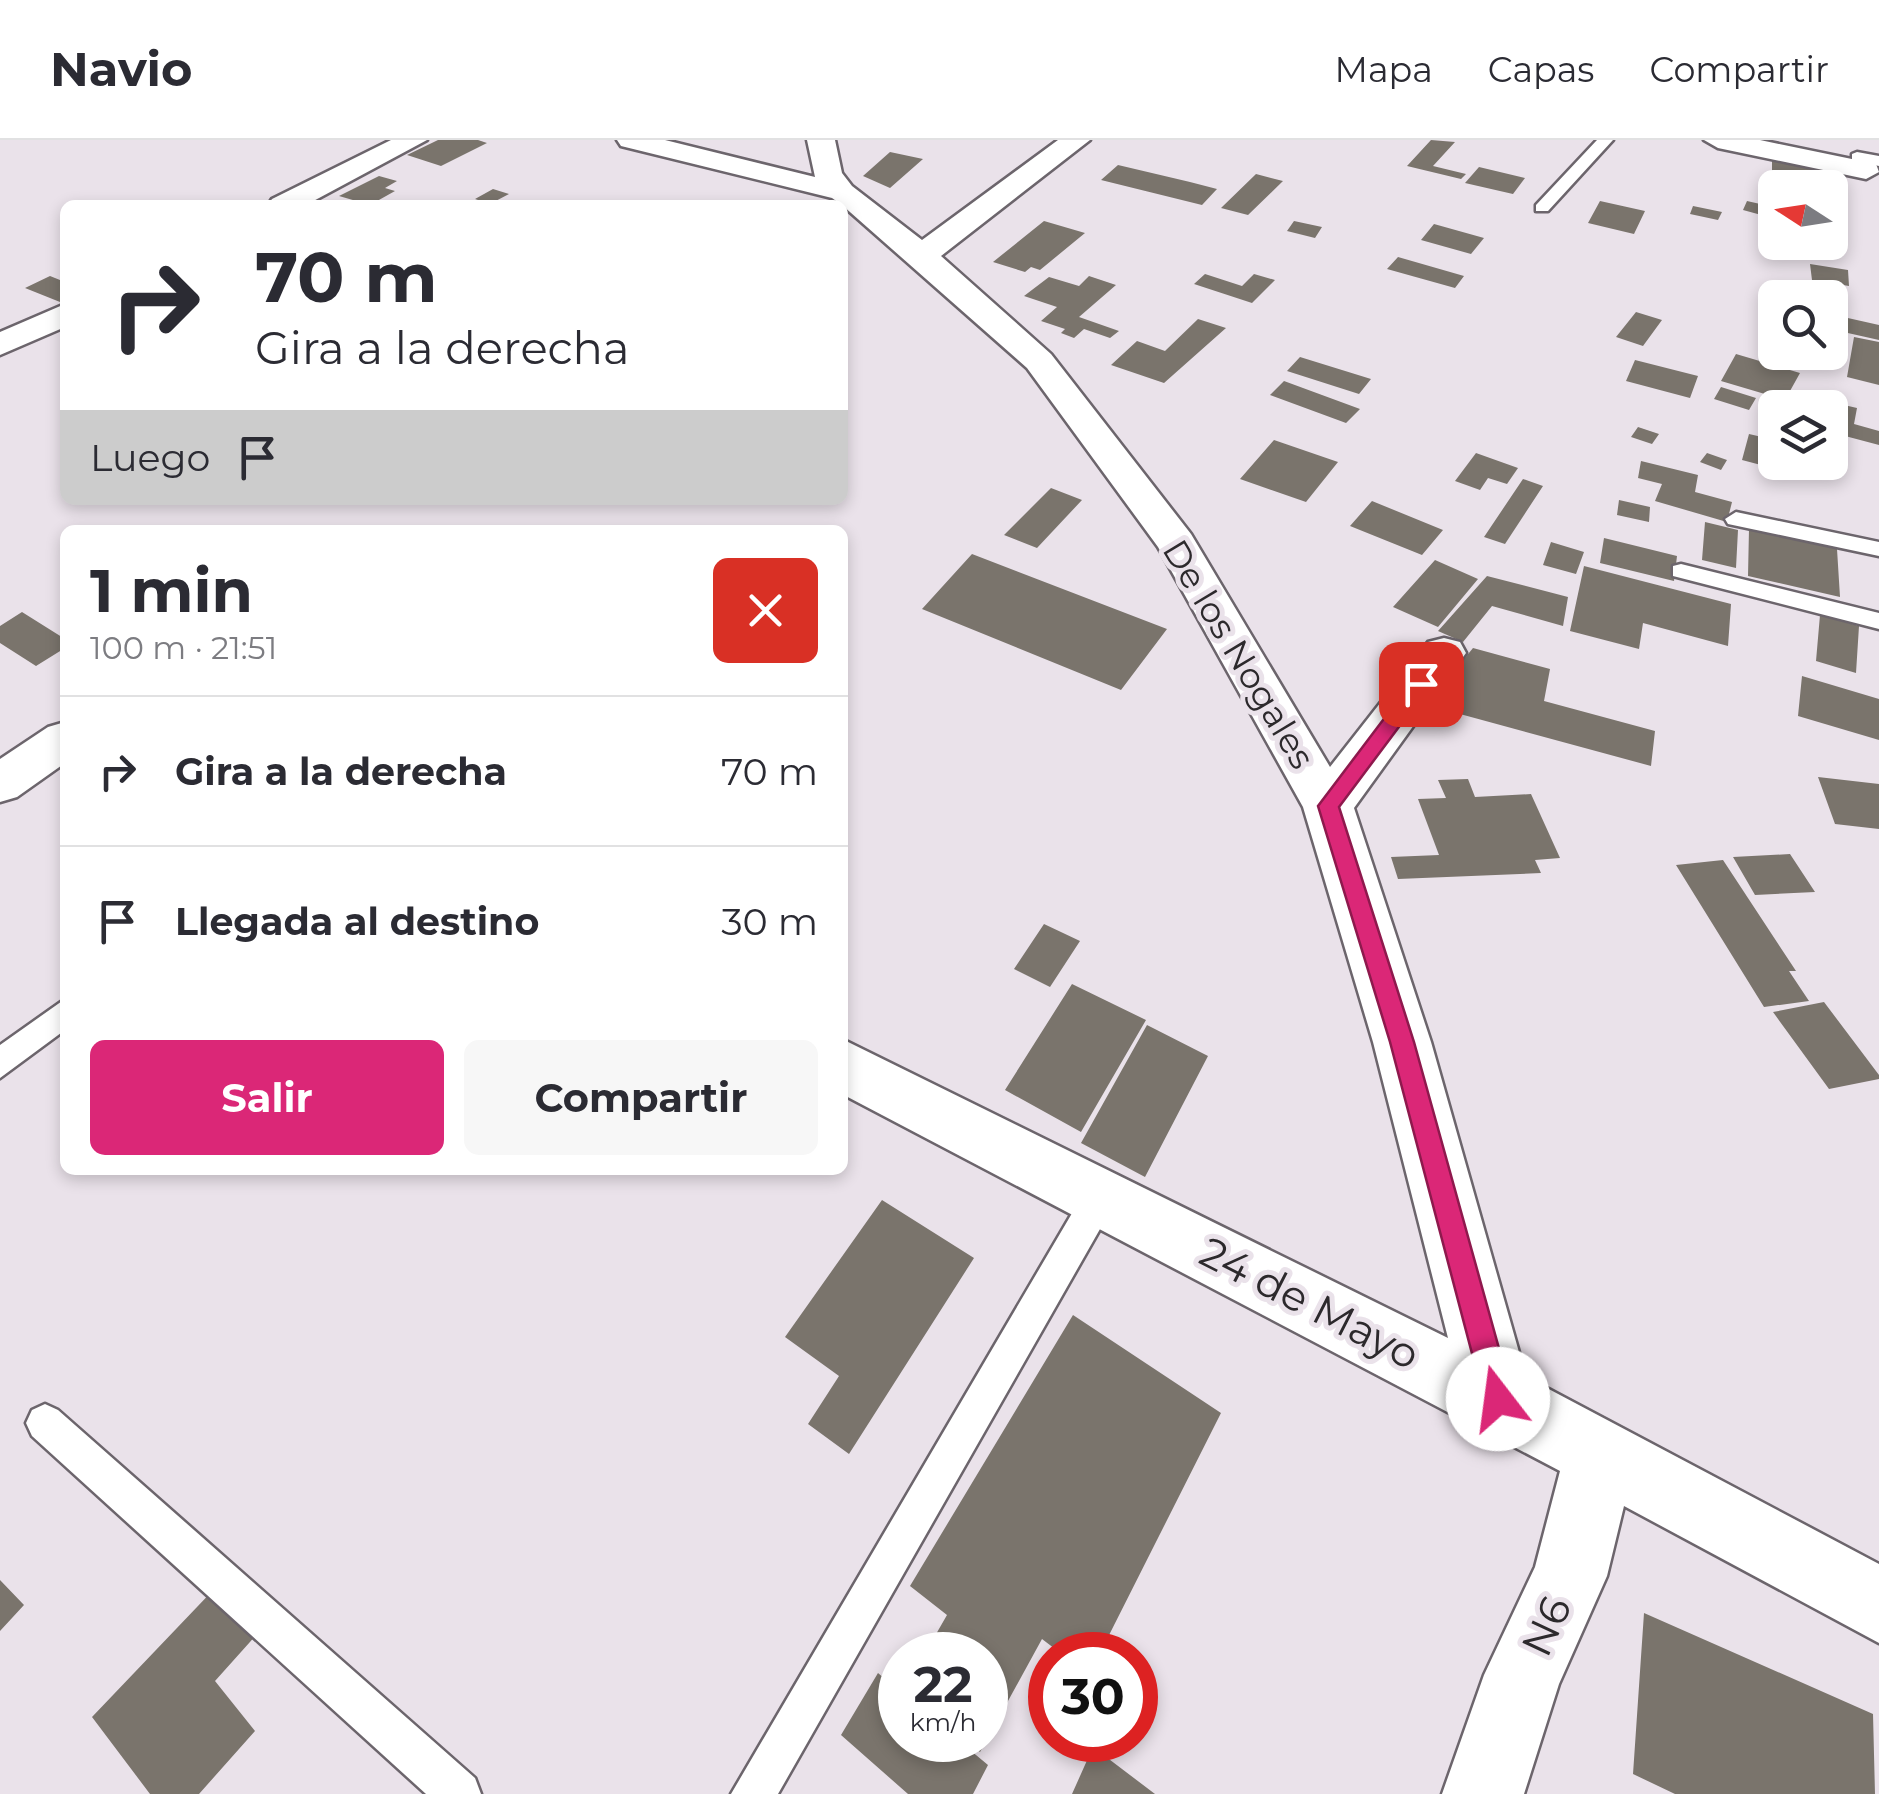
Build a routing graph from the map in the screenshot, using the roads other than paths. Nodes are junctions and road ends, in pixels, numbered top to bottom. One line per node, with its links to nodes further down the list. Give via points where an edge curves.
1 (413, 140): 9 (street)
2 (631, 140): 8 (street)
3 (821, 140): 8 (street, De los Nogales, via 828,174)
4 (1076, 140): 11 (street)
5 (1605, 140): 10 (lane)
6 (1718, 140): 7 (street)
7 (1866, 164)
8 (842, 192): 11 (street, De los Nogales)
9 (293, 200)
10 (1542, 208)
11 (922, 255): 21 (street, De los Nogales, via 1040,361 1176,544)
12 (60, 316): 13 (street)
13 (0, 345)
14 (1736, 519): 15 (lane)
15 (1879, 548)
16 (1681, 570): 17 (lane)
17 (1879, 621)
18 (1444, 653): 21 (street)
19 (60, 742): 20 (street)
20 (0, 784)
21 (1328, 806): 26 (street, De los Nogales, via 1402,1042)
22 (60, 1016): 23 (lane)
23 (0, 1064)
24 (848, 1068): 25 (street, 24 de Mayo)
25 (1100, 1197): 26 (street, 24 de Mayo); 31 (lane)
26 (1498, 1399): 28 (street, 24 de Mayo)
27 (46, 1423): 30 (lane)
28 (1600, 1456): 29 (street, 24 de Mayo); 32 (street, N6, via 1570,1576 1523,1676)
29 (1879, 1605)
30 (459, 1794)
31 (753, 1794)
32 (1484, 1794)

